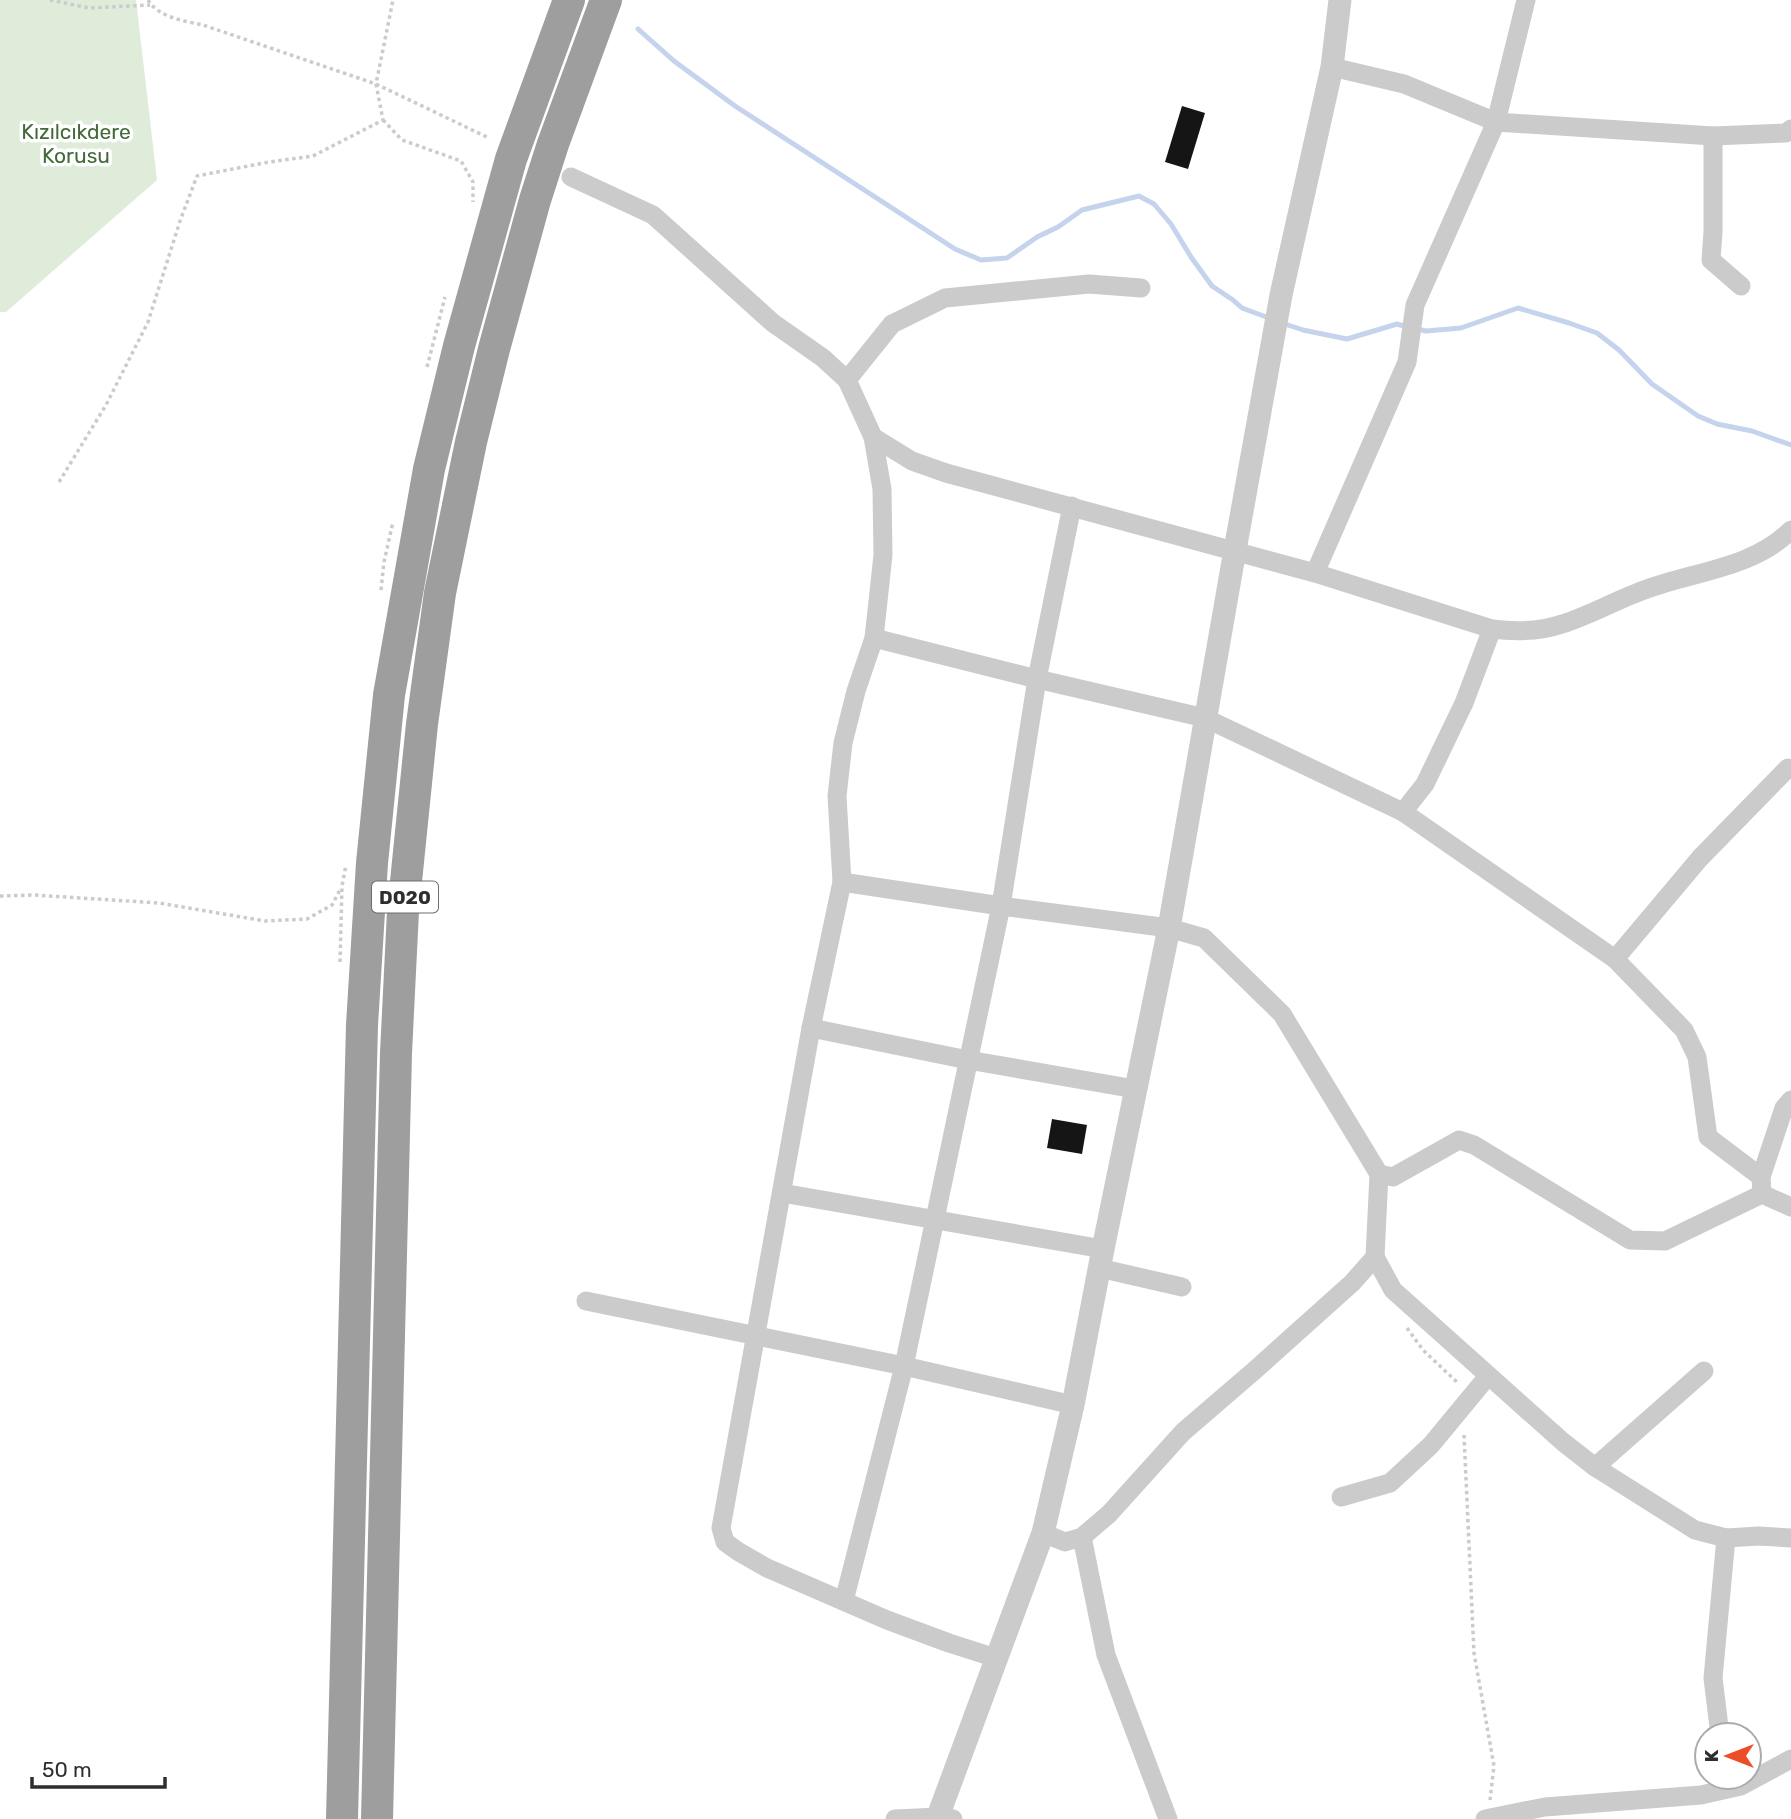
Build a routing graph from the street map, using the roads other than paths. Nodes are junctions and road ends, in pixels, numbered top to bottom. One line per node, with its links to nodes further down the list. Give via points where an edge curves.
1 (569, 0): 59 (highway, D020, via 511,159 458,346 424,496 389,695 362,1025)
2 (606, 0): 60 (highway, D020, via 535,200 494,349 440,593 422,724 403,911 396,1040)
3 (1340, 0): 5 (street)
4 (1526, 0): 6 (street)
5 (1332, 67): 6 (street, via 1404,85); 16 (street, via 1281,295)
6 (1496, 122): 8 (street); 17 (street, via 1415,305 1407,362)
7 (1791, 129): 8 (street)
8 (1713, 136): 10 (street, via 1711,260)
9 (571, 177): 12 (street, via 653,215 773,323)
10 (1741, 286)
11 (1141, 288): 12 (street, via 1089,284 945,298 892,324)
12 (846, 380): 13 (street)
13 (873, 437): 14 (street, via 912,461 946,473); 19 (street, via 881,489 883,555)
14 (1072, 506): 16 (street); 20 (street)
15 (1791, 530): 18 (street, via 1745,560 1647,589 1561,624 1522,632)
16 (1234, 550): 17 (street); 21 (street)
17 (1315, 573): 18 (street)
18 (1492, 629): 23 (street, via 1459,715 1425,784)
19 (874, 638): 20 (street); 24 (street, via 843,743 837,796)
20 (1037, 679): 21 (street); 25 (street)
21 (1205, 718): 23 (street); 26 (street)
22 (1788, 768): 27 (street, via 1700,858)
23 (1403, 812): 27 (street)
24 (842, 882): 25 (street); 28 (street)
25 (1000, 906): 26 (street); 29 (street)
26 (1169, 928): 30 (street); 32 (street, via 1204,938 1282,1014)
27 (1615, 959): 33 (street, via 1684,1030 1697,1057 1708,1137)
28 (811, 1028): 29 (street); 34 (street)
29 (968, 1060): 30 (street); 36 (street)
30 (1135, 1089): 38 (street)
31 (1791, 1100): 33 (street, via 1784,1108)
32 (1380, 1174): 33 (street, via 1393,1177 1458,1140 1474,1145 1630,1240 1665,1241); 37 (street)
33 (1761, 1185): 35 (street)
34 (782, 1193): 36 (street); 41 (street)
35 (1791, 1207)
36 (934, 1220): 38 (street); 42 (street)
37 (1375, 1257): 44 (street, via 1393,1290); 49 (street, via 1352,1283 1183,1432 1109,1514)
38 (1101, 1259): 39 (street); 45 (street)
39 (1182, 1287)
40 (586, 1301): 41 (street)
41 (755, 1336): 42 (street); 52 (street, via 721,1528 725,1542 767,1568)
42 (904, 1366): 45 (street); 52 (street)
43 (1704, 1371): 46 (street)
44 (1489, 1376): 46 (street); 47 (street, via 1432,1445 1390,1483)
45 (1073, 1405): 48 (street)
46 (1595, 1467): 50 (street, via 1695,1530)
47 (1341, 1497)
48 (1043, 1533): 49 (street, via 1065,1542); 53 (street)
49 (1082, 1537): 62 (street, via 1106,1656)
50 (1726, 1538): 51 (street); 54 (street, via 1713,1678)
51 (1791, 1538)
52 (844, 1601): 53 (street)
53 (996, 1658): 58 (street)
54 (1718, 1721)
55 (1791, 1759): 56 (street)
56 (1763, 1774)
57 (1693, 1787): 63 (street)
58 (943, 1818): 61 (street)
59 (342, 1819)
60 (377, 1819)
61 (895, 1819)
62 (1168, 1819)
63 (1486, 1819)

